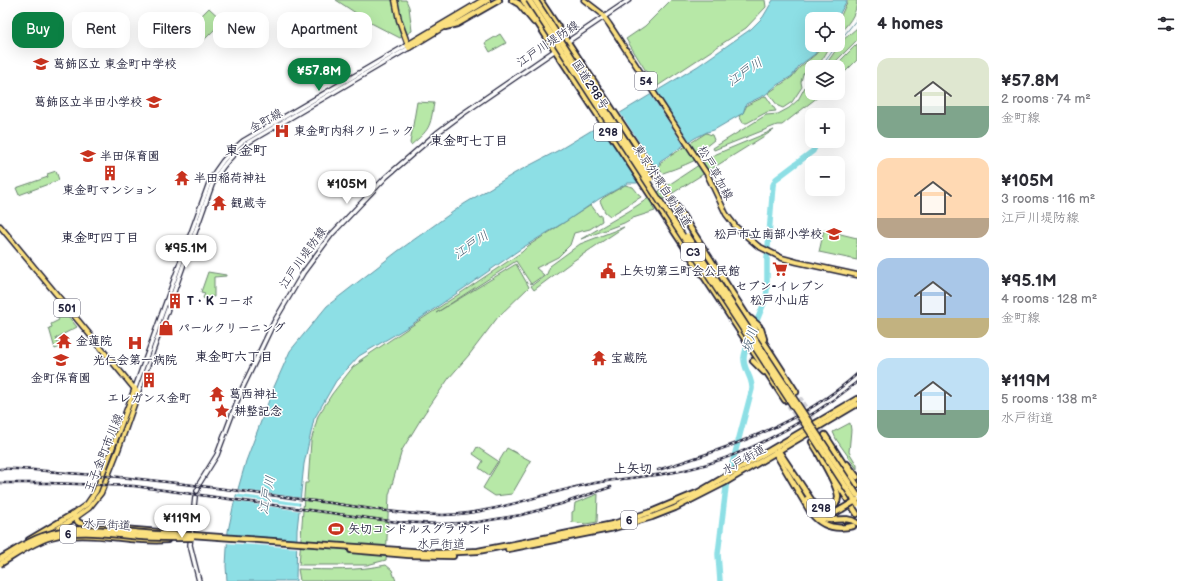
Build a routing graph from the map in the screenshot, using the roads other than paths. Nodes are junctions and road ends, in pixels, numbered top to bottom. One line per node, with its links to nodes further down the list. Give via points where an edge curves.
1 (395, 0): 18 (main road)
2 (483, 0): 18 (main road)
3 (488, 0): 15 (main road)
4 (499, 0): 15 (highway, via 462,21)
5 (512, 0): 16 (highway, via 522,7)
6 (523, 0): 16 (highway, 国道298号 / 298)
7 (529, 0): 44 (highway, 東京外環自動車道 / C3, bridge)
8 (534, 0): 41 (highway, 東京外環自動車道 / C3, bridge)
9 (540, 0): 17 (highway, 国道298号 / 298)
10 (580, 0): 13 (main road, 松戸草加線 / 54)
11 (584, 0): 13 (main road, 松戸草加線 / 54)
12 (629, 0): 14 (main road, 江戸川堤防線)
13 (600, 14): 14 (main road, 松戸草加線 / 54)
14 (604, 18): 17 (main road, 江戸川堤防線); 21 (main road, 松戸草加線 / 54, via 707,174 734,225 747,238 772,253 797,262)
15 (445, 27): 18 (main road)
16 (544, 34): 19 (highway, 国道298号 / 298)
17 (568, 41): 19 (main road, 江戸川堤防線); 22 (highway, 国道298号 / 298)
18 (408, 47): 26 (main road, 金町線, via 243,142 217,167); 28 (main road, 金町線, via 249,142 224,164 212,185)
19 (555, 50): 24 (highway, 国道298号 / 298); 39 (main road, 江戸川堤防線, via 437,133 386,177 332,234 301,277 274,322 242,391 217,455)
20 (0, 226): 26 (main road, 501)
21 (857, 275)
22 (750, 320): 23 (highway, 国道298号 / 298); 23 (highway, via 760,328)
23 (765, 344): 27 (highway, 国道298号 / 298)
24 (752, 351): 25 (highway, 国道298号 / 298); 25 (highway, via 752,359 760,370)
25 (767, 374): 30 (highway, 国道298号 / 298)
26 (135, 388): 28 (main road, 501); 47 (main road, 王子金町市川線, via 96,491)
27 (796, 392)
28 (138, 393): 47 (main road, 王子金町市川線, via 101,493 94,503)
29 (857, 399): 35 (highway, 水戸街道 / 6)
30 (785, 400)
31 (857, 404): 35 (highway, 水戸街道 / 6)
32 (825, 435): 34 (highway)
33 (812, 442): 36 (highway, 298)
34 (831, 444): 37 (highway); 40 (highway)
35 (776, 451): 38 (highway, 298); 45 (highway, 298); 55 (highway, 水戸街道 / 6, via 674,503 630,519); 55 (highway, 水戸街道 / 6, via 733,478 675,508 614,528)
36 (819, 454): 38 (highway, 298, via 836,489 838,500 834,506 826,509 817,506); 46 (highway, 298)
37 (857, 477)
38 (798, 480): 43 (highway, 298, bridge, via 811,506 818,513 831,514)
39 (199, 484)
40 (857, 485)
41 (857, 494)
42 (195, 497): 59 (main road, via 190,546)
43 (857, 500)
44 (857, 504)
45 (810, 510): 50 (highway, 298, via 825,520 849,519); 50 (highway, 298, via 816,520 828,526 843,528)
46 (857, 514)
47 (74, 516): 48 (highway, 水戸街道 / 6); 49 (highway); 51 (highway, bridge, via 85,526)
48 (60, 522): 49 (highway); 57 (highway, 水戸街道 / 6)
49 (68, 523): 52 (highway); 56 (highway)
50 (855, 525)
51 (168, 534): 53 (highway, 水戸街道 / 6, bridge); 57 (highway, 水戸街道 / 6, bridge, via 88,529 63,531 36,539)
52 (71, 535): 54 (highway, bridge, via 152,540); 56 (highway, via 52,538)
53 (192, 537): 54 (highway, 水戸街道 / 6, bridge); 55 (highway, 水戸街道 / 6, via 410,553 478,551)
54 (176, 538): 58 (highway, 水戸街道 / 6, bridge, via 63,534 37,542)
55 (526, 544)
56 (32, 546): 58 (highway, 水戸街道 / 6)
57 (0, 558)
58 (0, 565)
59 (198, 581)

